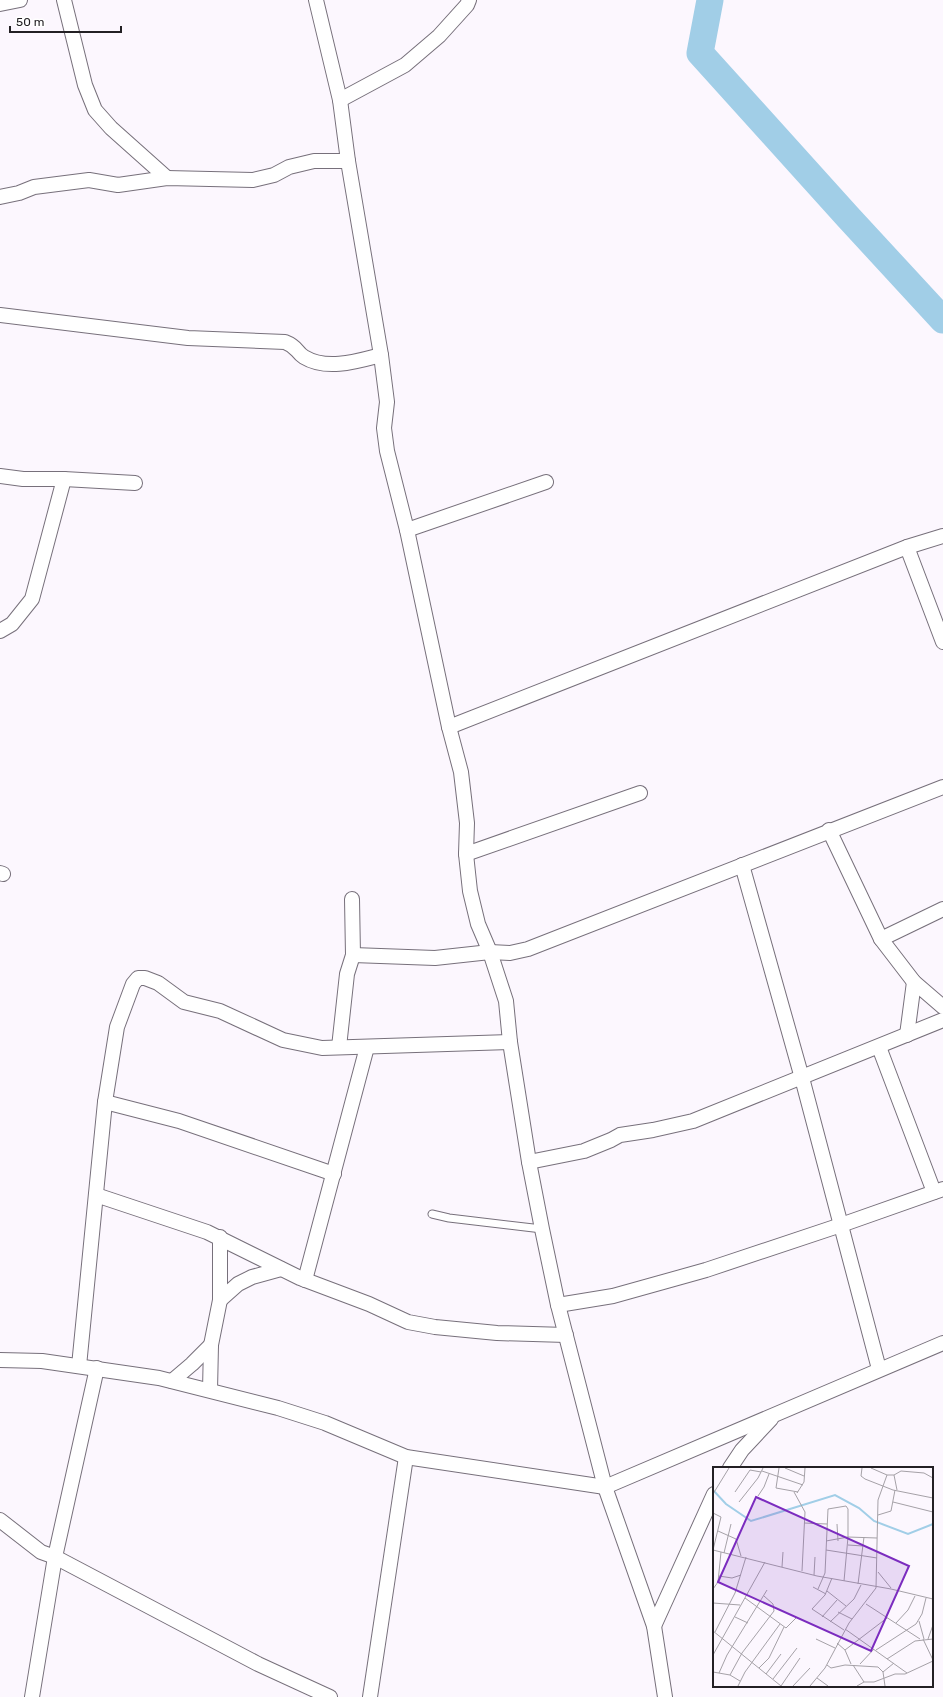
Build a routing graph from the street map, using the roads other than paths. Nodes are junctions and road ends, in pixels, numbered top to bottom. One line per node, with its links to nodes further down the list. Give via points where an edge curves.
1 (20, 0): 5 (street)
2 (64, 0): 8 (street, via 95,110 111,128)
3 (316, 0): 6 (street)
4 (469, 0): 6 (street, via 439,36 405,65)
5 (0, 4)
6 (340, 100): 7 (street)
7 (348, 160): 8 (street, via 314,161 253,180); 11 (street)
8 (167, 178): 9 (street, via 118,185 89,180 60,183 34,187)
9 (0, 197)
10 (0, 315): 11 (street, via 188,338 285,342 294,345 304,357 320,363 357,361)
11 (381, 354): 16 (street, via 387,402 384,428 387,451)
12 (0, 476): 13 (street)
13 (64, 479): 14 (street); 19 (street, via 32,599 12,624)
14 (135, 482)
15 (546, 482): 16 (street)
16 (407, 530): 21 (street)
17 (943, 536): 18 (street)
18 (907, 547): 20 (street); 21 (street)
19 (0, 631)
20 (943, 642)
21 (450, 727): 25 (street, via 461,772 467,823)
22 (943, 787): 24 (street)
23 (640, 793): 25 (street)
24 (829, 830): 26 (street); 29 (street)
25 (466, 854): 30 (street, via 470,891 478,924)
26 (742, 865): 30 (street, via 528,948 510,953); 40 (street)
27 (352, 899): 31 (street)
28 (943, 909): 29 (street)
29 (881, 939): 32 (street)
30 (490, 952): 31 (street, via 435,958); 36 (street, via 506,1001)
31 (353, 955): 37 (street, via 347,974)
32 (914, 982): 33 (street); 35 (street)
33 (943, 1007)
34 (943, 1020): 35 (street)
35 (907, 1035): 39 (street)
36 (510, 1042): 38 (street); 42 (street)
37 (340, 1047): 38 (street); 41 (street, via 322,1048 283,1040 220,1011 184,1002 158,983 138,978 133,984 117,1027)
38 (368, 1047): 43 (street)
39 (879, 1047): 40 (street); 44 (street)
40 (802, 1078): 42 (street, via 693,1121 620,1135 584,1151); 47 (street)
41 (105, 1102): 43 (street, via 179,1121); 45 (street)
42 (530, 1162): 48 (street)
43 (334, 1174): 51 (street)
44 (938, 1190): 47 (street)
45 (96, 1195): 49 (street); 58 (street)
46 (432, 1214): 48 (lane)
47 (841, 1226): 53 (street, via 706,1270 613,1296); 60 (street)
48 (542, 1229): 53 (street)
49 (220, 1238): 50 (street); 52 (street)
50 (281, 1269): 51 (street); 52 (street, via 238,1284)
51 (305, 1280): 54 (street, via 408,1322 497,1333)
52 (220, 1300): 56 (street)
53 (558, 1305): 54 (street)
54 (566, 1335): 66 (street)
55 (943, 1343): 60 (street)
56 (211, 1345): 61 (street); 62 (street)
57 (0, 1360): 58 (street, via 42,1361)
58 (79, 1366): 59 (street)
59 (97, 1368): 61 (street); 69 (street)
60 (879, 1369): 63 (street)
61 (172, 1381): 62 (street)
62 (210, 1390): 64 (street, via 325,1423)
63 (774, 1416): 65 (street, via 742,1450); 66 (street)
64 (406, 1457): 66 (street); 73 (street)
65 (731, 1467)
66 (605, 1486): 70 (street)
67 (713, 1496): 70 (street)
68 (0, 1520): 69 (street, via 41,1552)
69 (55, 1557): 71 (street); 72 (street, via 258,1664)
70 (654, 1626): 74 (street)
71 (32, 1697)
72 (330, 1697)
73 (370, 1697)
74 (665, 1697)

